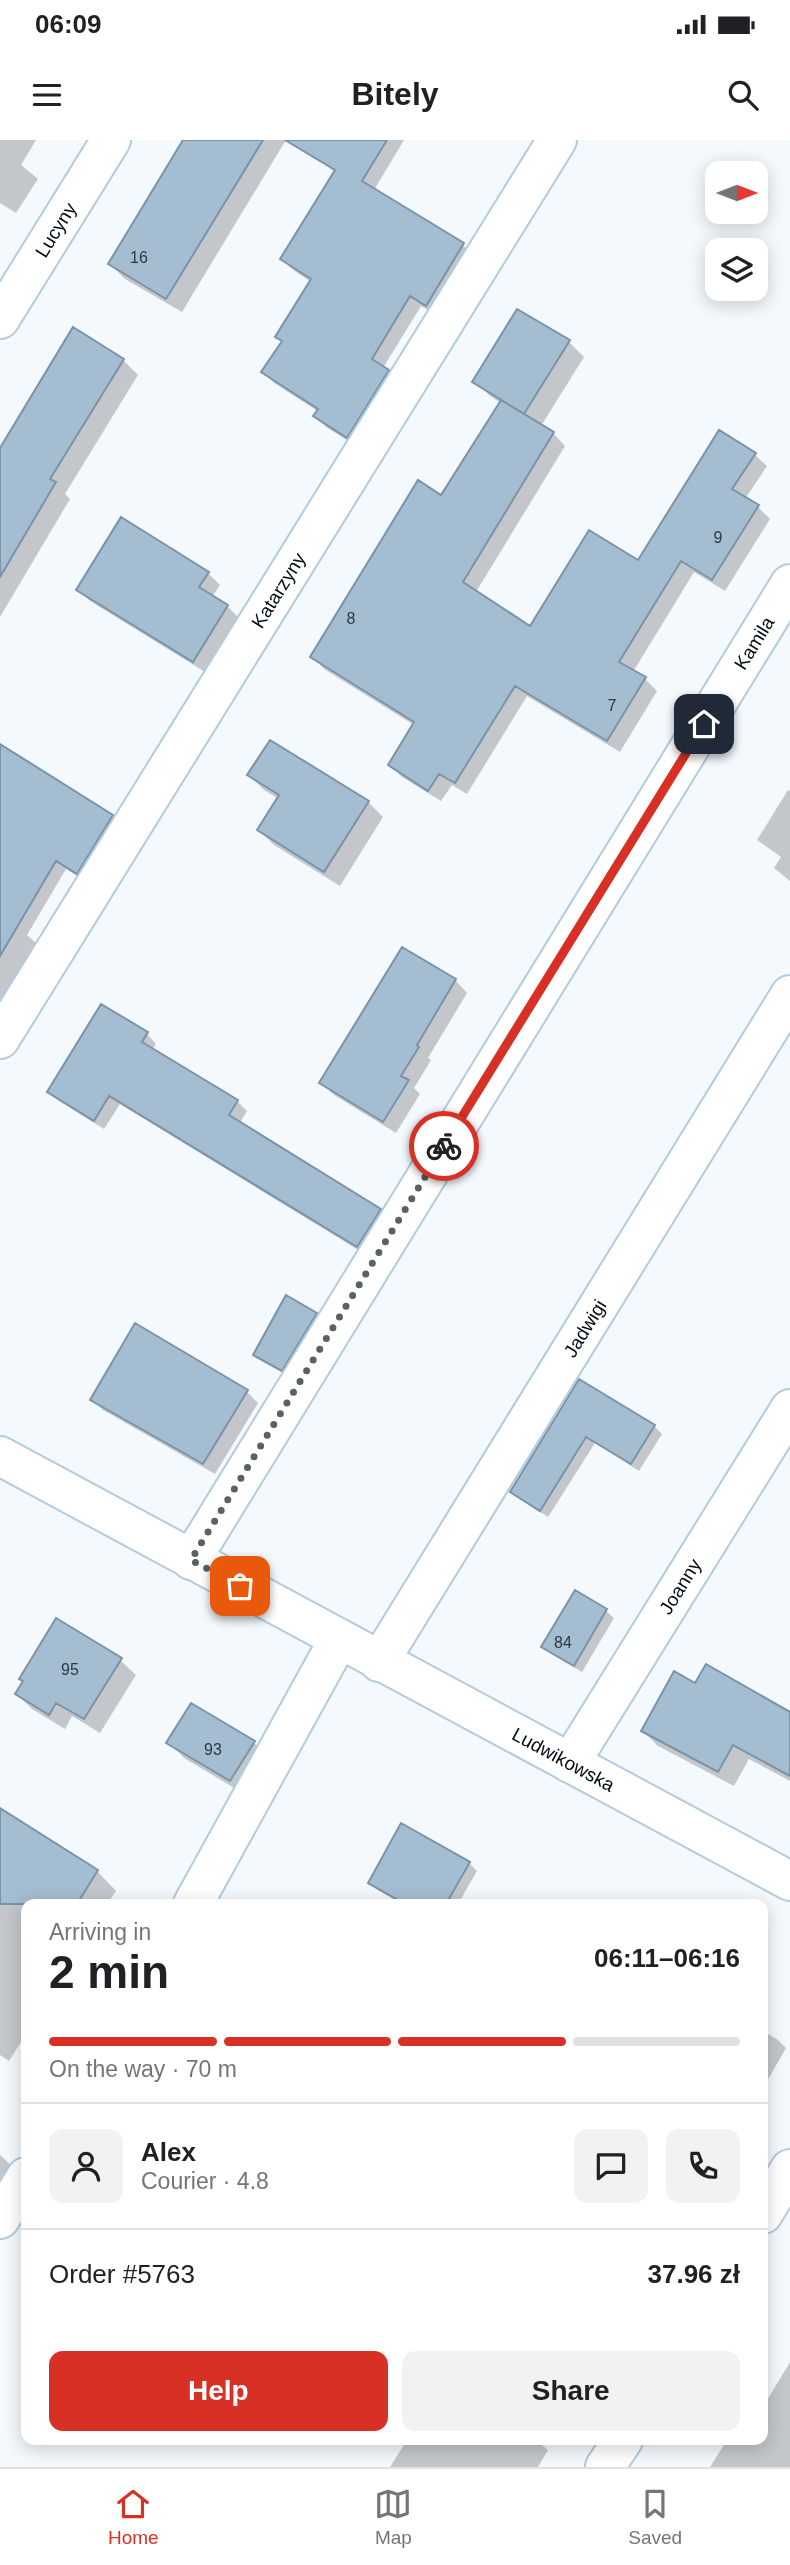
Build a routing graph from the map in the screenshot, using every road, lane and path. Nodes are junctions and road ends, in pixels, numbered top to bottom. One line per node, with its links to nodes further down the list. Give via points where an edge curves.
1 (111, 140): 3 (street, Lucyny)
2 (557, 140): 6 (street, Katarzyny)
3 (0, 319)
4 (790, 584): 9 (street, Kamila)
5 (790, 995): 11 (street, Jadwigi)
6 (0, 1039)
7 (790, 1409): 12 (street, Joanny)
8 (0, 1456): 9 (street, Ludwikowska)
9 (191, 1560): 10 (street, Ludwikowska)
10 (339, 1639): 11 (street, Ludwikowska); 14 (street)
11 (379, 1662): 12 (street, Ludwikowska)
12 (570, 1763): 13 (street, Ludwikowska)
13 (790, 1881)
14 (196, 1899)
15 (790, 2169): 17 (street)
16 (21, 2184): 18 (street)
17 (768, 2206)
18 (0, 2219)
19 (620, 2445): 20 (street)
20 (605, 2467)

